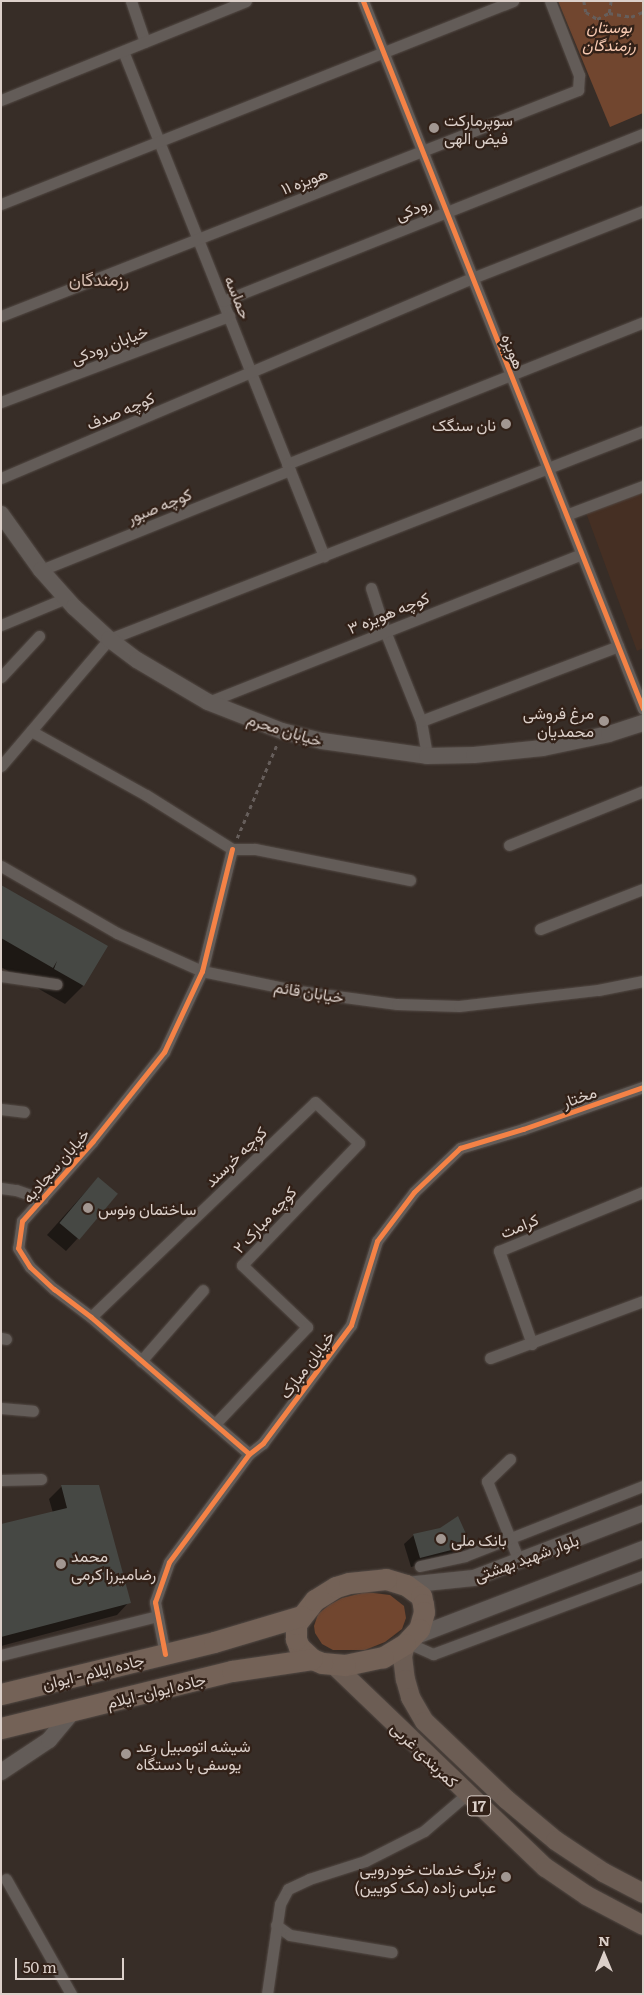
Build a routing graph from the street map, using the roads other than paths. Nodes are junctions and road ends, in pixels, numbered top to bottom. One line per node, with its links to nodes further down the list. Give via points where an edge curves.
1 (131, 1): 6 (street)
2 (246, 1): 6 (street)
3 (363, 1): 8 (street, هویزه)
4 (513, 1): 8 (street)
5 (550, 1): 12 (street, هویزه ۱۱, via 579,75 578,90)
6 (145, 42): 7 (street)
7 (123, 51): 9 (street); 11 (street, حماسه)
8 (383, 53): 11 (street); 12 (street, هویزه)
9 (1, 100)
10 (643, 134): 15 (street, رودکی)
11 (159, 141): 13 (street); 16 (street, حماسه)
12 (422, 151): 15 (street, هویزه); 16 (street, هویزه ۱۱)
13 (1, 204)
14 (643, 211): 17 (street, کوچه صدف)
15 (446, 212): 17 (street, هویزه); 18 (street, رودکی)
16 (198, 239): 18 (street, حماسه); 19 (street, هویزه ۱۱)
17 (472, 278): 22 (street, کوچه صدف); 23 (street, هویزه)
18 (222, 301): 20 (street, حماسه)
19 (1, 316)
20 (228, 316): 22 (street, حماسه); 24 (street, خیابان رودکی)
21 (643, 322): 23 (street, کوچه صبور)
22 (251, 372): 26 (street, حماسه); 28 (street, کوچه صدف)
23 (511, 375): 26 (street, کوچه صبور); 27 (street, هویزه)
24 (1, 402)
25 (643, 431): 27 (street)
26 (288, 467): 33 (street, حماسه); 34 (street, کوچه صبور)
27 (548, 469): 31 (street, هویزه); 33 (street)
28 (1, 478)
29 (643, 486): 31 (street)
30 (1, 514): 34 (street, خیابان محرم)
31 (566, 515): 32 (street, هویزه)
32 (581, 554): 38 (street, کوچه هویزه ۳); 41 (street, هویزه)
33 (324, 556): 40 (street)
34 (41, 570): 36 (street, خیابان محرم)
35 (371, 588): 38 (street)
36 (66, 598): 37 (street); 40 (street, خیابان محرم)
37 (1, 625)
38 (385, 631): 43 (street, کوچه هویزه ۳); 45 (street)
39 (39, 636): 42 (street)
40 (109, 639): 43 (street, خیابان محرم, via 136,660); 47 (street)
41 (618, 646): 44 (street, هویزه); 45 (street)
42 (1, 677)
43 (208, 702): 48 (street, خیابان محرم, via 282,731 322,741)
44 (643, 709)
45 (421, 720): 48 (street)
46 (643, 723): 48 (street, خیابان محرم, via 543,748)
47 (31, 731): 49 (street); 52 (street, via 146,795)
48 (427, 756)
49 (1, 766)
50 (643, 791): 51 (street)
51 (509, 845)
52 (232, 848): 54 (street, via 256,848); 57 (street, خیابان سجادیه)
53 (1, 866): 57 (street, خیابان قائم, via 117,933)
54 (410, 880)
55 (643, 889): 56 (street)
56 (540, 929)
57 (202, 970): 59 (street, خیابان قائم, via 299,991 397,1004 459,1006 598,990); 68 (street, خیابان سجادیه, via 164,1052)
58 (1, 976): 60 (street)
59 (643, 981)
60 (56, 984)
61 (643, 1087): 65 (street, مختار)
62 (315, 1102): 71 (street, کوچه خرسند); 77 (street, کوچه مبارک ۲, via 359,1142 242,1265 307,1327)
63 (1, 1109): 64 (street)
64 (24, 1112)
65 (523, 1129): 78 (street, خیابان مبارک, via 460,1148 414,1192 377,1241 351,1325 263,1444)
66 (1, 1188): 68 (street)
67 (643, 1192): 72 (street, کرامت, via 499,1251)
68 (42, 1199): 71 (street, خیابان سجادیه, via 22,1221 18,1248 30,1267)
69 (203, 1290): 74 (street)
70 (643, 1301): 72 (street)
71 (91, 1317): 74 (street, خیابان سجادیه)
72 (532, 1344): 73 (street)
73 (490, 1358)
74 (141, 1361): 77 (street, خیابان سجادیه)
75 (1, 1408): 76 (street)
76 (33, 1411)
77 (216, 1422): 78 (street, خیابان سجادیه)
78 (249, 1454): 90 (street, خیابان مبارک, via 169,1562 155,1602)
79 (510, 1459): 84 (street, via 487,1481)
80 (42, 1479): 81 (street)
81 (1, 1480)
82 (643, 1486): 84 (street)
83 (643, 1513): 86 (street, بلوار شهید بهشتی)
84 (509, 1539): 86 (street); 87 (street, via 465,1556)
85 (643, 1549): 92 (street, بلوار شهید بهشتی)
86 (519, 1561): 89 (street, بلوار شهید بهشتی, via 474,1578)
87 (420, 1566)
88 (643, 1576): 92 (street, via 433,1654)
89 (406, 1585): 91 (highway, via 386,1579 349,1583 325,1593); 92 (highway, 17, via 421,1596 424,1612 419,1629)
90 (157, 1616): 93 (street, خیابان مبارک); 94 (street)
91 (301, 1616): 93 (highway, جاده ایلام - ایوان); 95 (highway, via 296,1624 296,1639 299,1647)
92 (407, 1641): 96 (highway, 17, via 383,1657 358,1664); 100 (main road, کمربندی غربی / 17, via 402,1656 410,1697 424,1721)
93 (165, 1654): 97 (highway, جاده ایلام - ایوان)
94 (1, 1655)
95 (312, 1659): 96 (highway, 17); 98 (highway, جاده ایوان- ایلام / 17, via 232,1671)
96 (333, 1664): 102 (main road, کمربندی غربی / 17)
97 (1, 1694)
98 (74, 1710): 99 (highway, جاده ایوان- ایلام / 17); 101 (street, via 48,1740)
99 (1, 1728)
100 (467, 1760): 102 (main road, via 456,1757 451,1760); 105 (main road, کمربندی غربی / 17, via 506,1799 555,1840 603,1872)
101 (1, 1772)
102 (446, 1775): 103 (main road, کمربندی غربی / 17)
103 (467, 1794): 106 (street, via 424,1831 365,1861 288,1889 280,1904); 107 (main road, کمربندی غربی / 17, via 545,1867 586,1895)
104 (6, 1879): 109 (street)
105 (643, 1893)
106 (276, 1924): 108 (street, via 290,1935); 110 (street)
107 (643, 1925)
108 (392, 1952)
109 (71, 1994)
110 (267, 1994)

